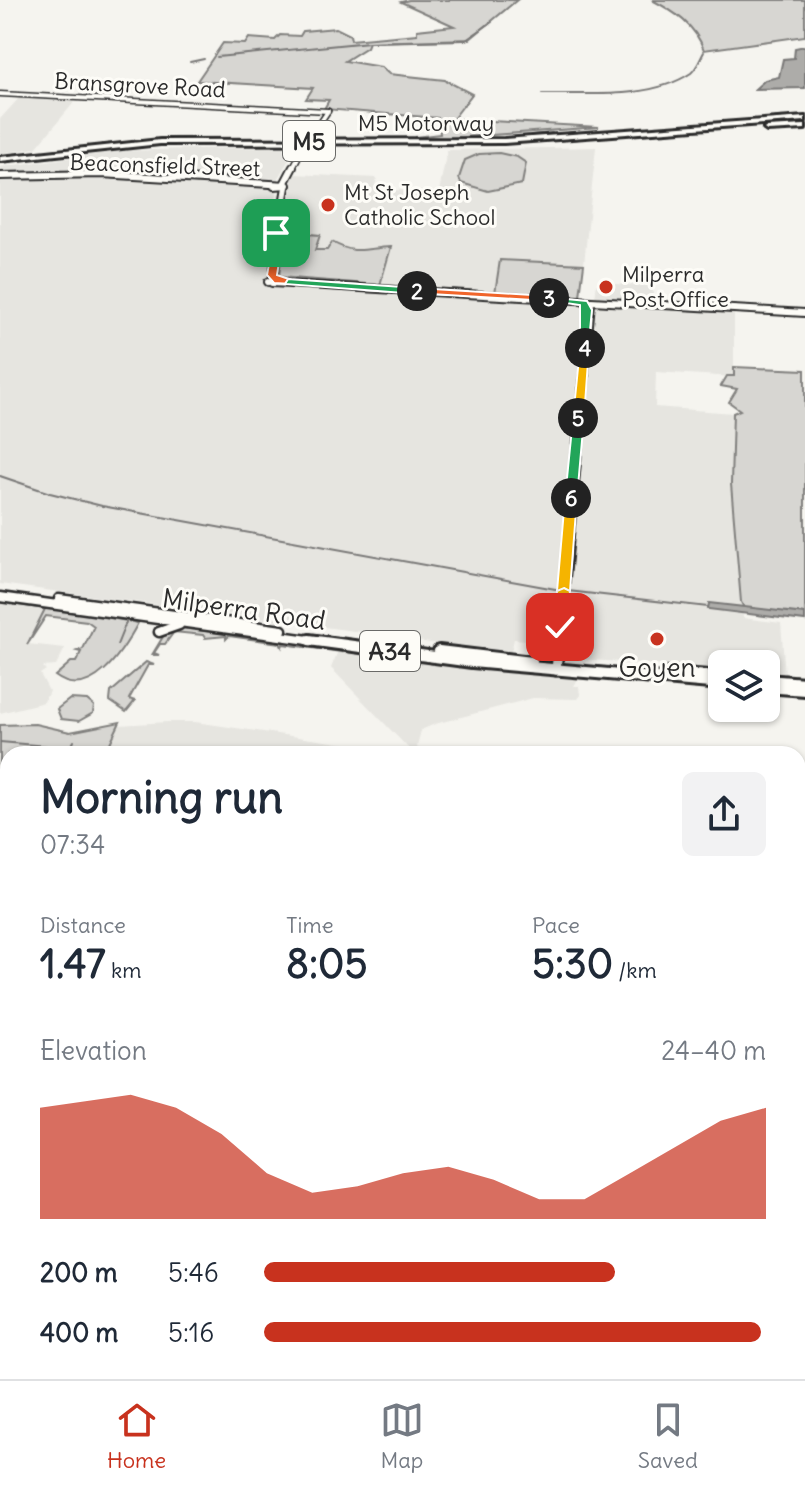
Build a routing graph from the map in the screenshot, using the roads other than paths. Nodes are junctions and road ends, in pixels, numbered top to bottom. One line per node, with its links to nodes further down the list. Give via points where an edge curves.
1 (0, 94): 5 (main road, Bransgrove Road, bridge, via 326,114)
2 (805, 120): 3 (highway, M5 Motorway / M5, via 594,139 189,144); 3 (highway, M5 Motorway / M5, via 504,141 160,142)
3 (0, 160)
4 (0, 176): 5 (main road, Beaconsfield Street, via 101,174)
5 (282, 188): 6 (main road, via 275,280)
6 (587, 303): 7 (main road); 11 (main road)
7 (805, 313)
8 (0, 594): 9 (highway, Milperra Road / A34); 11 (highway, Milperra Road / A34)
9 (182, 623): 10 (highway); 11 (highway, Milperra Road / A34)
10 (159, 632)
11 (556, 667): 12 (highway, Milperra Road / A34); 14 (highway, Milperra Road / A34)
12 (708, 676)
13 (780, 681): 15 (highway)
14 (708, 683)
15 (805, 683)
16 (780, 688): 17 (highway)
17 (805, 690)

